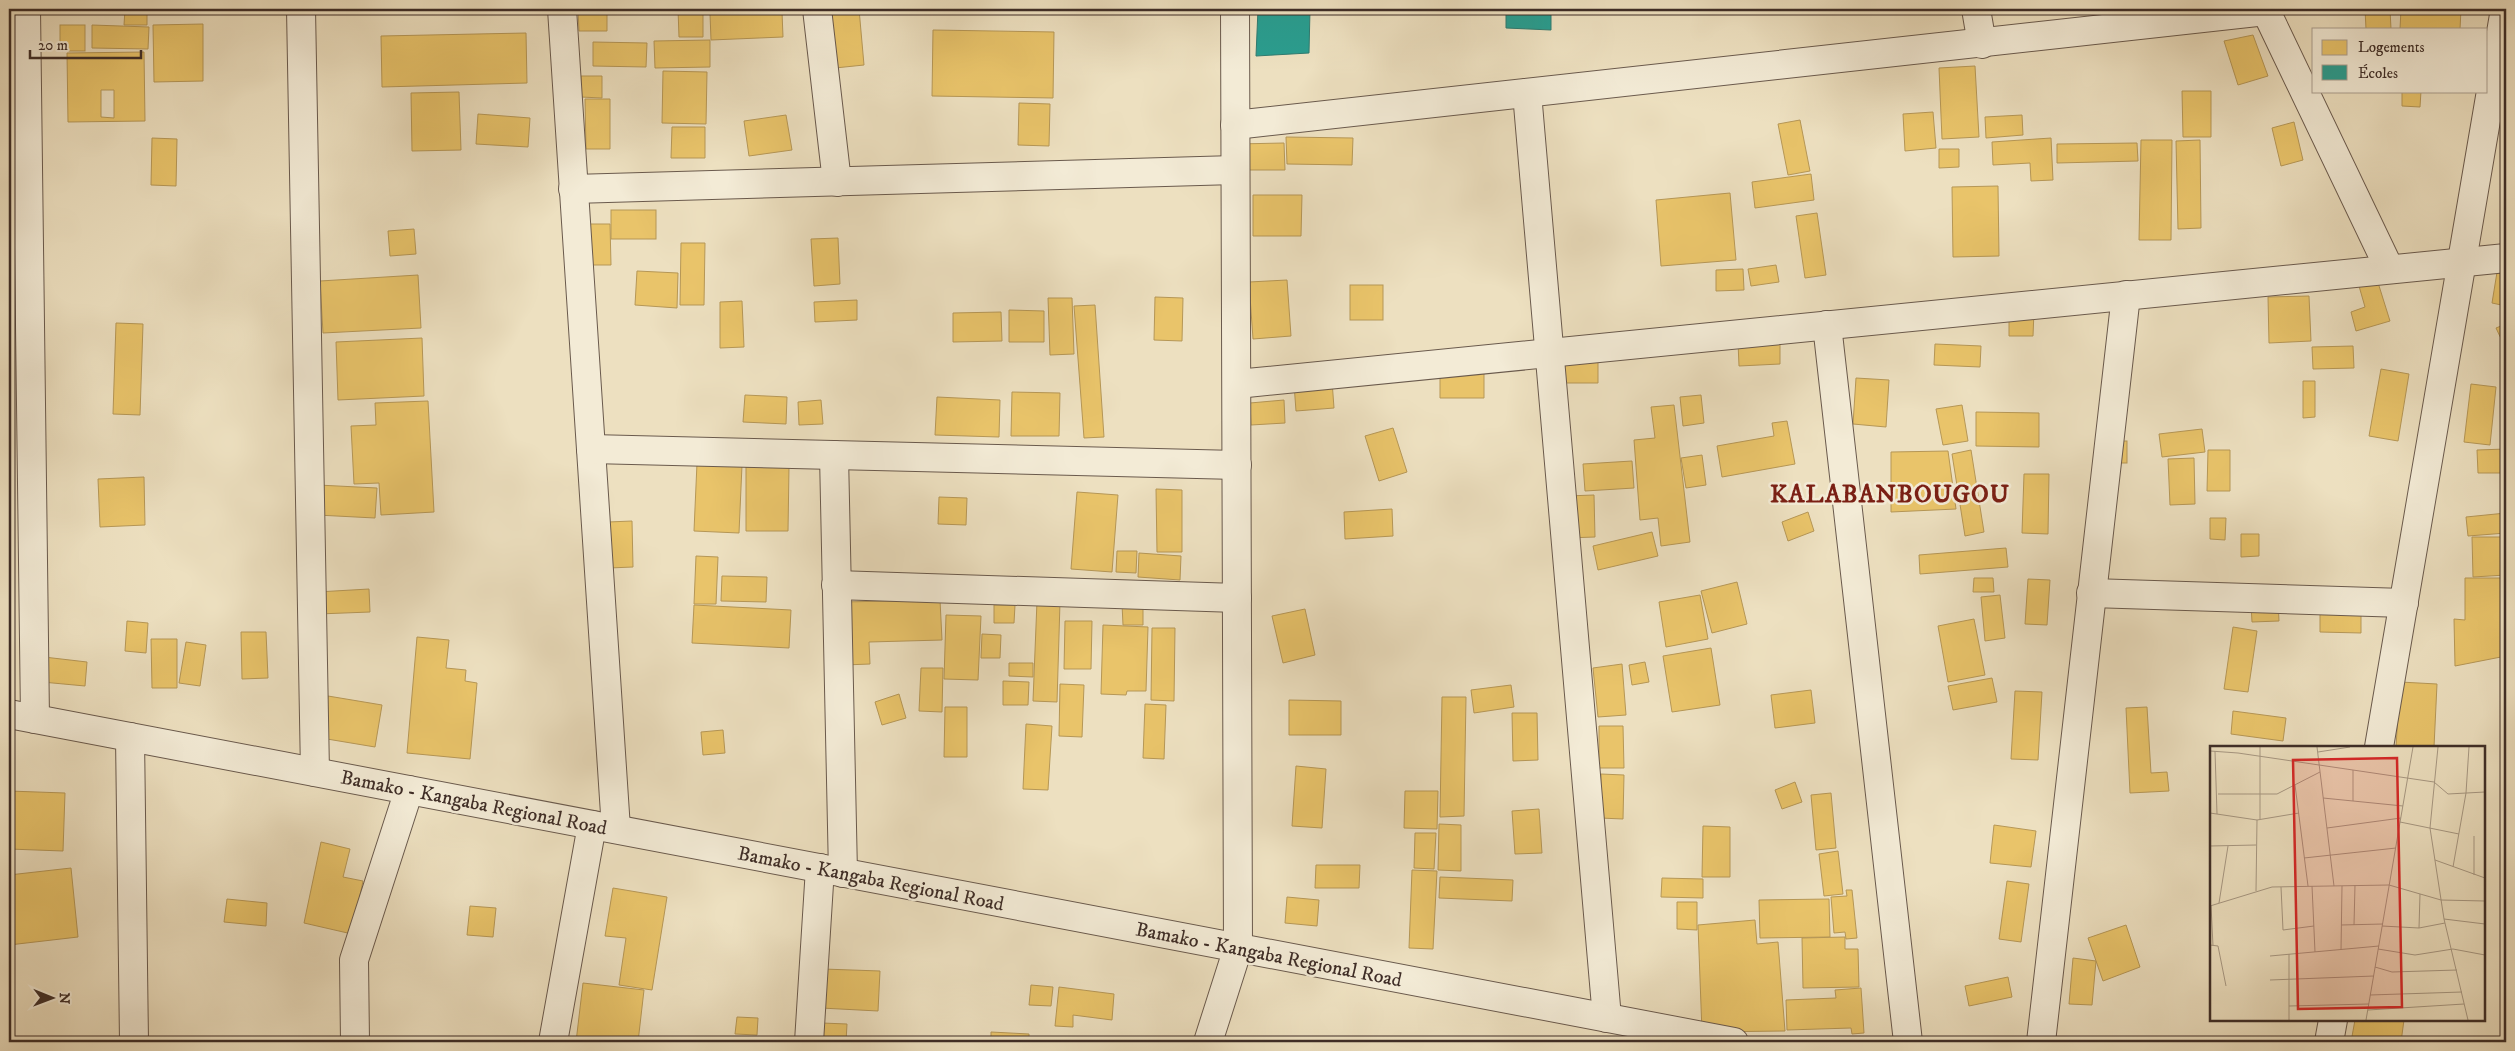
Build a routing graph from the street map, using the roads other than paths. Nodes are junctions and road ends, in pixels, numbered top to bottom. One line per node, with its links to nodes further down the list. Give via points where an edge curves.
1 (26, 9): 30 (street)
2 (301, 9): 33 (street)
3 (562, 9): 14 (street)
4 (817, 9): 13 (street)
5 (1235, 9): 11 (street)
6 (1976, 9): 9 (street)
7 (2506, 9): 16 (street)
8 (2265, 10): 9 (street); 17 (street)
9 (1982, 44): 10 (street)
10 (1526, 93): 11 (street); 20 (street)
11 (1236, 125): 12 (street)
12 (1235, 170): 13 (street); 21 (street)
13 (837, 182): 14 (street)
14 (573, 189): 22 (street)
15 (2506, 258): 16 (street)
16 (2462, 263): 17 (street); 28 (street)
17 (2389, 268): 18 (street)
18 (2126, 295): 19 (street); 26 (street)
19 (1827, 325): 20 (street); 46 (street)
20 (1548, 354): 21 (street); 38 (street)
21 (1236, 384): 24 (street)
22 (591, 449): 23 (street); 35 (street)
23 (834, 455): 24 (street); 25 (street)
24 (1237, 466): 27 (street)
25 (836, 585): 27 (street); 36 (street)
26 (2092, 593): 28 (street); 47 (street)
27 (1237, 598): 37 (street)
28 (2404, 602): 32 (street)
29 (9, 714): 30 (street, Bamako - Kangaba Regional Road)
30 (35, 719): 31 (street, Bamako - Kangaba Regional Road)
31 (130, 737): 33 (street, Bamako - Kangaba Regional Road); 40 (street)
32 (2379, 746)
33 (315, 772): 34 (street, Bamako - Kangaba Regional Road)
34 (409, 790): 35 (street, Bamako - Kangaba Regional Road); 41 (street, via 354,960)
35 (604, 827): 36 (street, Bamako - Kangaba Regional Road); 42 (street)
36 (832, 870): 37 (street, Bamako - Kangaba Regional Road); 43 (street)
37 (1238, 948): 38 (street, Bamako - Kangaba Regional Road); 44 (street)
38 (1607, 1018): 45 (street, Bamako - Kangaba Regional Road)
39 (2333, 1021): 48 (street)
40 (134, 1042)
41 (355, 1042)
42 (553, 1042)
43 (809, 1042)
44 (1208, 1042)
45 (1734, 1042)
46 (1908, 1042)
47 (2041, 1042)
48 (2329, 1042)

